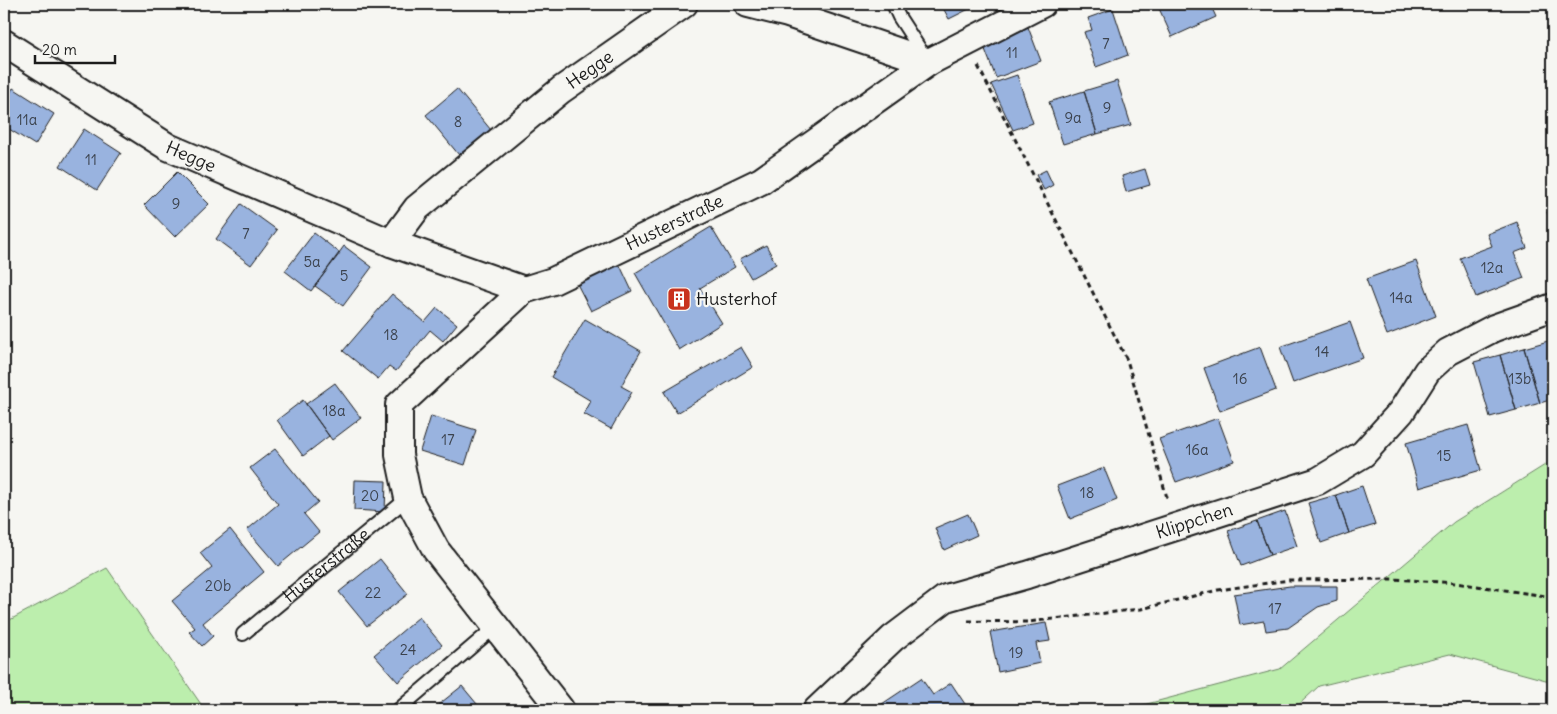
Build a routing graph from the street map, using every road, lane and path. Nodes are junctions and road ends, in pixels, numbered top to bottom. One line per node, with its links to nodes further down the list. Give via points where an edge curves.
1 (684, 4): 9 (street, Hegge, via 560,90 417,208)
2 (748, 4): 5 (street)
3 (893, 4): 8 (lane)
4 (1042, 4): 6 (street, Husterstraße)
5 (797, 9): 8 (street)
6 (966, 42): 8 (street, Husterstraße); 13 (path, via 1127,360)
7 (4, 43): 9 (street, Hegge, via 168,147)
8 (928, 62): 10 (street, Husterstraße, via 761,181 552,280)
9 (392, 243): 10 (street, Hegge)
10 (524, 290): 12 (street, Husterstraße, via 399,406 399,455)
11 (1553, 307): 13 (street, Klippchen, via 1494,328 1448,352 1427,371 1400,412 1363,454 1318,481)
12 (408, 498): 16 (street, Husterstraße, via 436,550); 17 (lane, Husterstraße)
13 (1176, 528): 15 (street, Klippchen)
14 (1553, 597): 15 (path, via 1456,583 1393,579 1289,580 1218,590 1141,609 1028,622 964,620)
15 (946, 598): 20 (street, Klippchen, via 893,638)
16 (495, 627): 18 (lane); 19 (street, Husterstraße)
17 (243, 634)
18 (398, 710)
19 (561, 710)
20 (817, 710)

